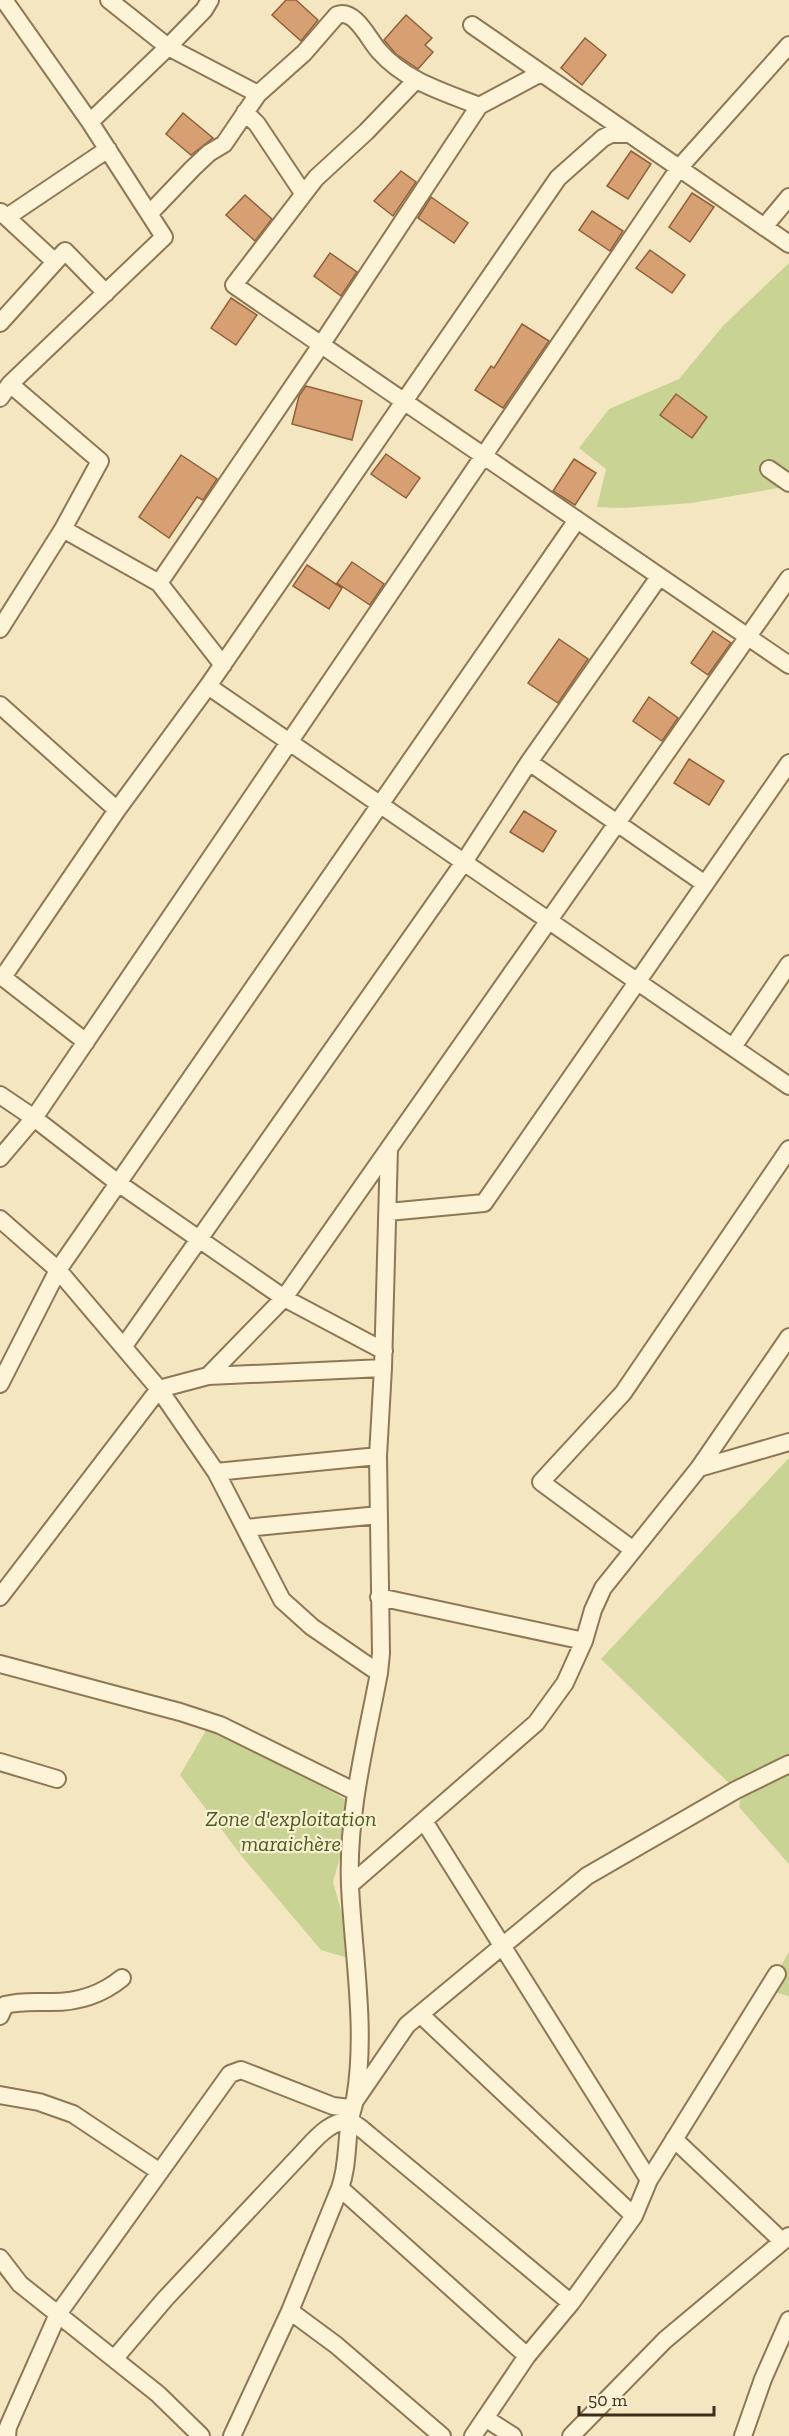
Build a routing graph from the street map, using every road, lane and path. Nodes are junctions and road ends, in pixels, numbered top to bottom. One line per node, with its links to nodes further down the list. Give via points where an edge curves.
1 (109, 0): 6 (street)
2 (210, 0): 6 (street)
3 (5, 2): 12 (street)
4 (472, 25): 7 (street)
5 (789, 45): 15 (street)
6 (168, 47): 9 (street); 12 (street)
7 (541, 73): 10 (street); 13 (street)
8 (415, 81): 9 (street, via 380,52 350,15 342,13); 10 (street); 16 (street)
9 (258, 94): 11 (street)
10 (479, 106): 25 (street)
11 (245, 112): 16 (street); 18 (street, via 224,144 209,153)
12 (90, 122): 14 (street)
13 (629, 134): 15 (street); 28 (street, via 603,138 563,171)
14 (108, 149): 18 (street); 19 (street)
15 (679, 168): 20 (street); 29 (street)
16 (303, 193): 25 (street, via 234,285)
17 (789, 197): 20 (street)
18 (150, 213): 23 (street, via 164,237)
19 (3, 214): 22 (street)
20 (764, 227): 21 (street)
21 (789, 244)
22 (55, 262): 23 (street, via 65,251); 24 (street)
23 (106, 293): 26 (street)
24 (0, 323)
25 (321, 345): 28 (street); 36 (street)
26 (10, 384): 27 (street); 33 (street, via 100,461)
27 (0, 398)
28 (404, 402): 29 (street); 39 (street)
29 (484, 456): 32 (street); 43 (street)
30 (769, 469): 31 (street)
31 (789, 483)
32 (577, 520): 34 (street); 46 (street)
33 (63, 529): 36 (street); 37 (street)
34 (659, 577): 38 (street); 44 (street)
35 (789, 578): 38 (street)
36 (159, 583): 39 (street)
37 (0, 629)
38 (748, 637): 40 (street); 48 (street)
39 (223, 665): 41 (street)
40 (789, 666)
41 (208, 686): 43 (street); 47 (street)
42 (0, 705): 47 (street)
43 (290, 742): 46 (street); 55 (street)
44 (529, 762): 48 (street); 49 (street)
45 (789, 763): 50 (street)
46 (380, 805): 49 (street); 63 (street)
47 (117, 810): 53 (street)
48 (617, 822): 50 (street); 51 (street)
49 (464, 862): 51 (street); 66 (street)
50 (705, 884): 54 (street)
51 (549, 921): 54 (street); 60 (street)
52 (789, 964): 56 (street)
53 (2, 976): 55 (street)
54 (638, 982): 56 (street); 64 (street, via 484,1203)
55 (86, 1042): 59 (street)
56 (733, 1047): 57 (street)
57 (789, 1086)
58 (0, 1095): 59 (street)
59 (34, 1118): 62 (street); 63 (street)
60 (389, 1148): 64 (street); 68 (street)
61 (789, 1149): 82 (street, via 623,1393 541,1482)
62 (0, 1158)
63 (118, 1183): 66 (street); 67 (street)
64 (387, 1212): 71 (street)
65 (0, 1219): 67 (street)
66 (200, 1240): 68 (street); 70 (street)
67 (58, 1270): 70 (street); 74 (street)
68 (284, 1298): 71 (street); 73 (street)
69 (789, 1337): 78 (street)
70 (124, 1346): 75 (street)
71 (384, 1351): 72 (street)
72 (384, 1368): 73 (street); 77 (street)
73 (208, 1376): 75 (street)
74 (0, 1384)
75 (159, 1389): 79 (street); 83 (street)
76 (789, 1442): 78 (street)
77 (378, 1456): 79 (street); 80 (street)
78 (699, 1468): 82 (street)
79 (216, 1472): 81 (street)
80 (379, 1515): 81 (street); 84 (street)
81 (245, 1528): 87 (street, via 282,1600 312,1627)
82 (632, 1549): 85 (street, via 603,1588)
83 (1, 1592)
84 (379, 1598): 85 (street); 87 (street)
85 (584, 1641): 92 (street, via 566,1683 536,1723)
86 (0, 1664): 91 (street, via 220,1725)
87 (379, 1673): 91 (street)
88 (0, 1762): 90 (street)
89 (789, 1764): 94 (street, via 586,1876)
90 (57, 1779)
91 (356, 1792): 93 (street)
92 (424, 1821): 93 (street); 94 (street)
93 (350, 1885): 100 (street, via 359,2043)
94 (502, 1946): 97 (street); 104 (street)
95 (777, 1974): 102 (street)
96 (122, 1978): 98 (street, via 107,1990 81,2000 20,2000 5,2005)
97 (420, 2014): 100 (street, via 407,2025); 106 (street)
98 (0, 2016)
99 (0, 2096): 103 (street, via 39,2102 73,2114)
100 (356, 2097): 101 (street); 103 (street, via 350,2108 333,2106 241,2070 230,2074)
101 (350, 2122): 105 (street, via 346,2171); 111 (street); 116 (street, via 336,2124 319,2136)
102 (674, 2139): 104 (street); 107 (street)
103 (160, 2172): 113 (street)
104 (649, 2180): 106 (street)
105 (340, 2188): 112 (street); 115 (street)
106 (634, 2216): 111 (street)
107 (785, 2239): 124 (street, via 664,2340)
108 (0, 2258): 110 (street)
109 (0, 2281): 110 (street)
110 (20, 2284): 113 (street)
111 (571, 2303): 115 (street)
112 (290, 2311): 120 (street); 121 (street)
113 (58, 2314): 116 (street); 118 (street)
114 (787, 2328): 125 (street)
115 (527, 2356): 117 (street)
116 (115, 2358): 119 (street)
117 (485, 2418): 122 (street); 123 (street)
118 (7, 2436)
119 (201, 2436)
120 (232, 2436)
121 (442, 2436)
122 (473, 2436)
123 (513, 2436)
124 (571, 2436)
125 (743, 2436)

